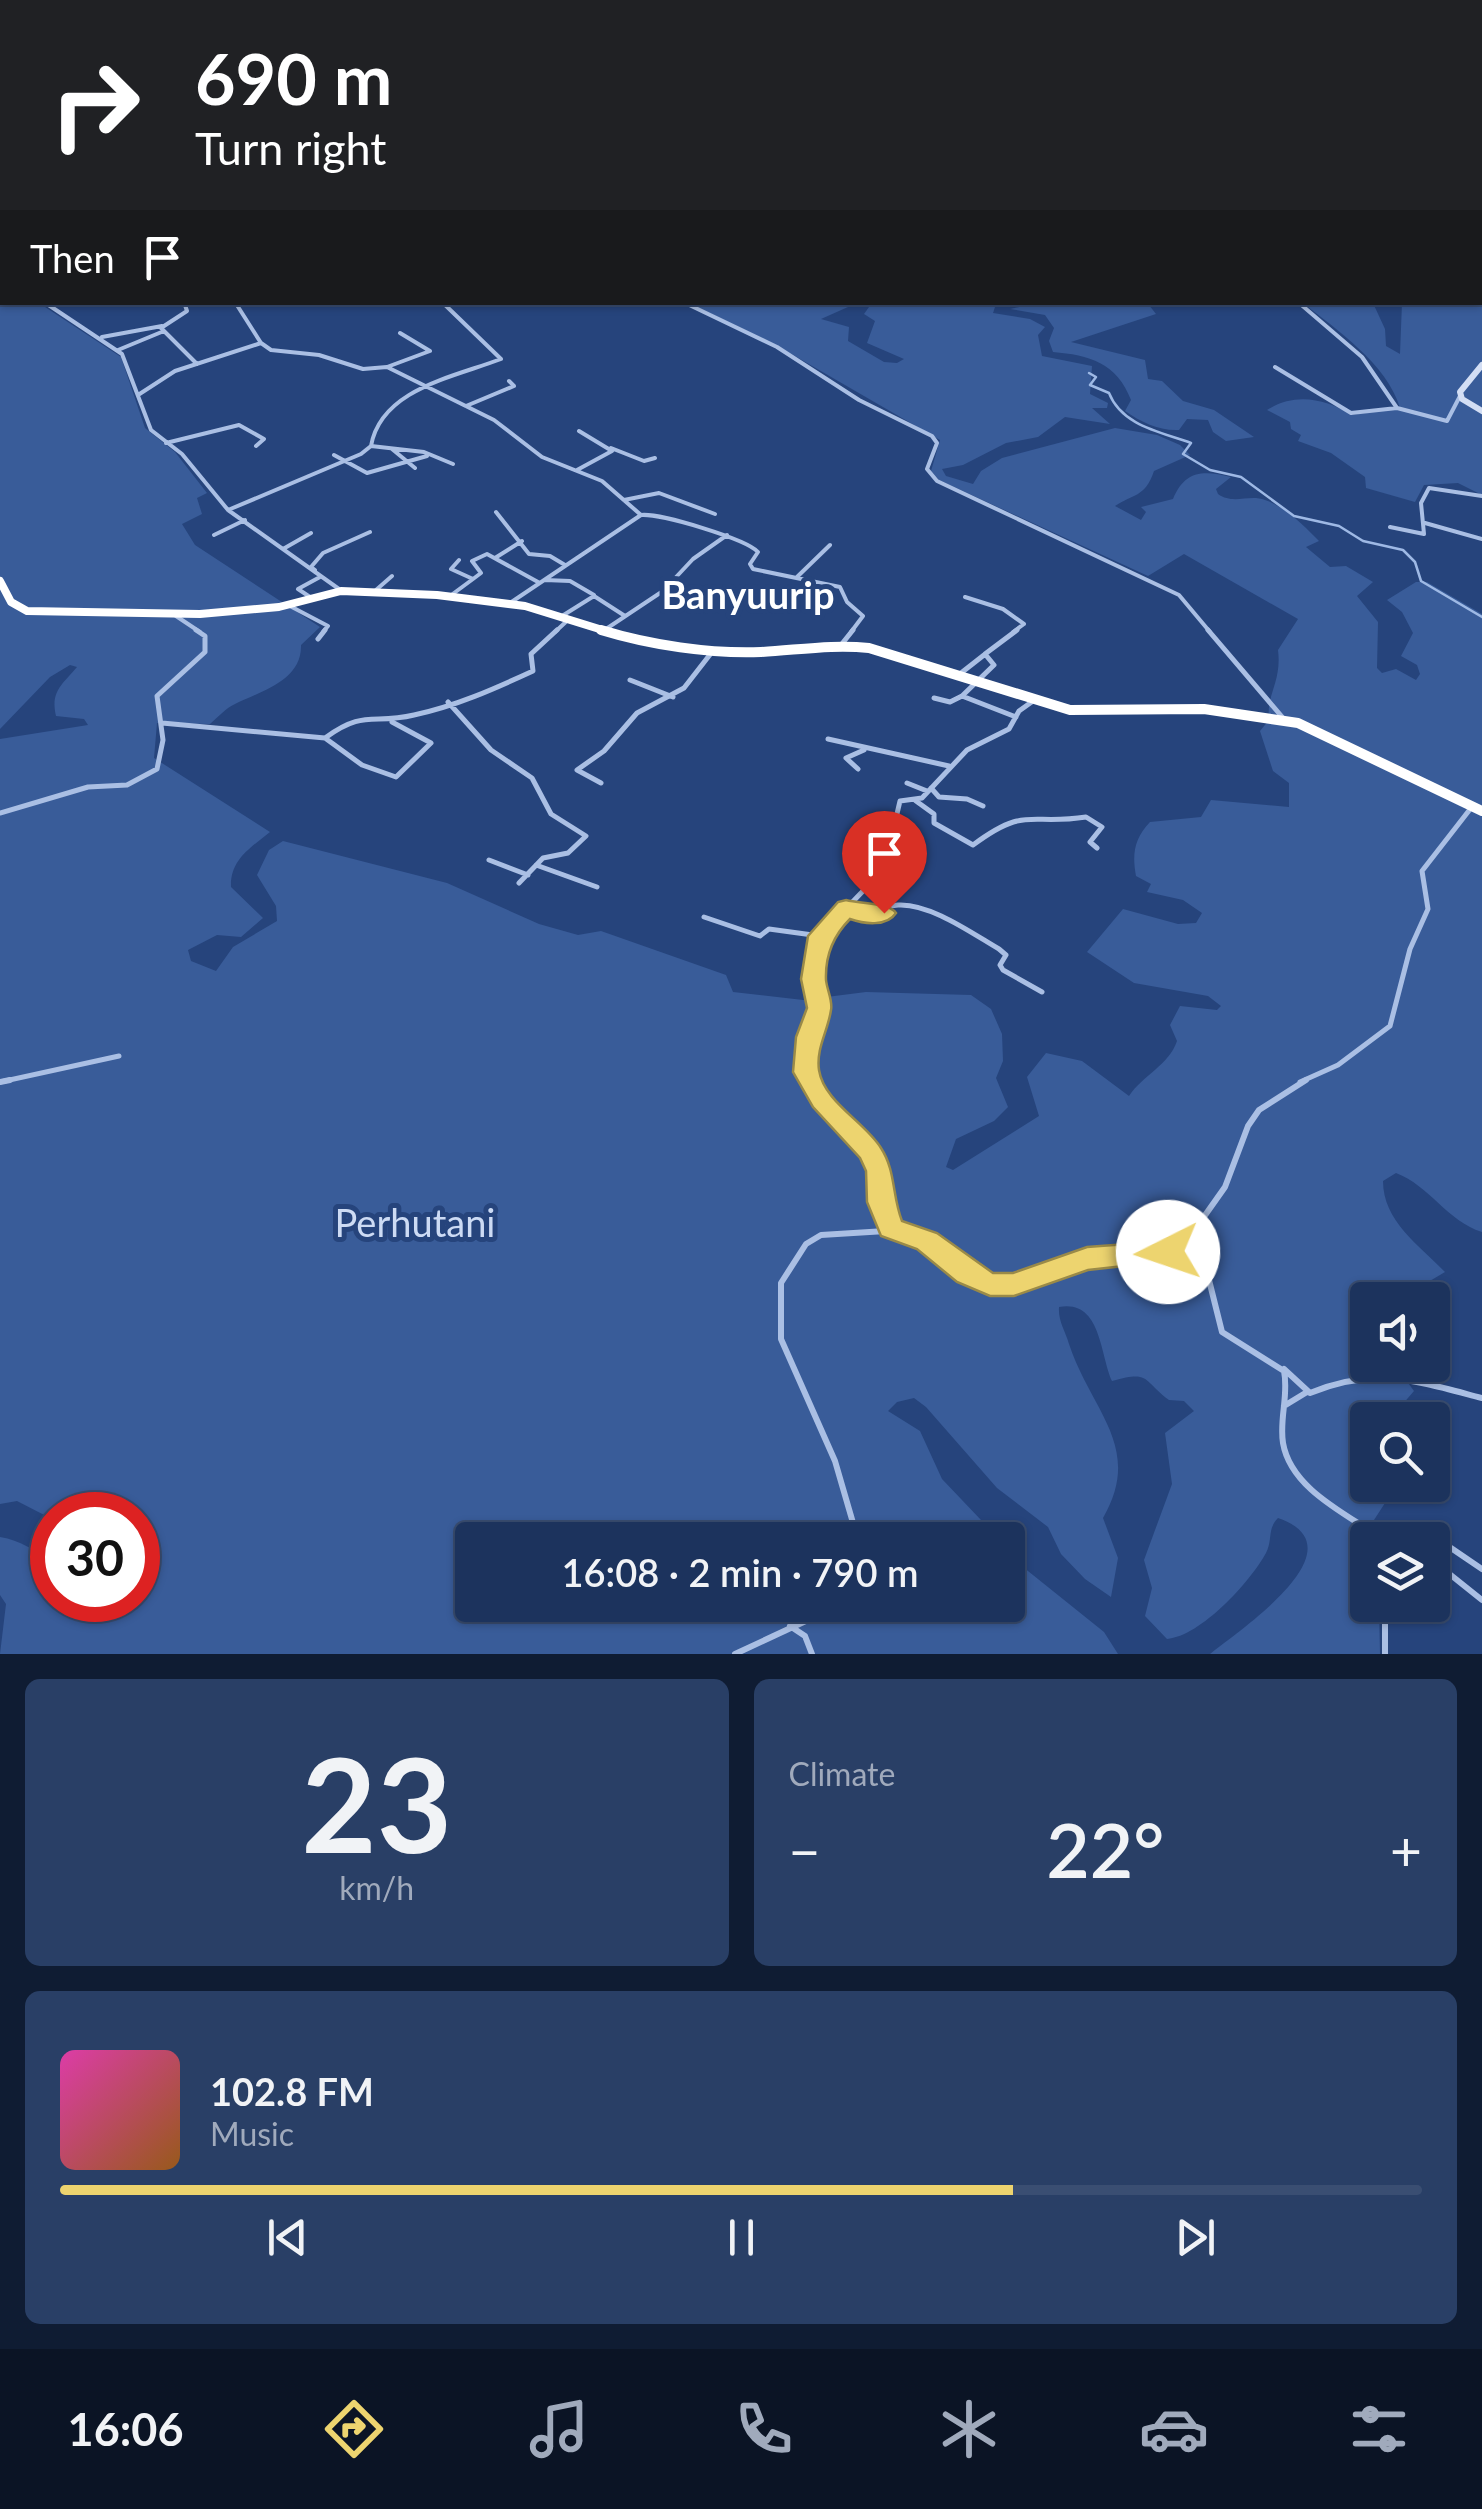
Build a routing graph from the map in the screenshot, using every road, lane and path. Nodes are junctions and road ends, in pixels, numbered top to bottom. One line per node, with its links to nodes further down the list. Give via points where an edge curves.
1 (150, 0): 2 (street)
2 (171, 0)
3 (49, 305): 11 (street)
4 (185, 305): 9 (street, via 187,311)
5 (237, 305): 12 (street)
6 (445, 305): 19 (street, via 500,360)
7 (689, 305): 92 (street, via 932,436 937,443 927,469 937,481 1179,595)
8 (1302, 305): 23 (street, via 1356,351)
9 (163, 328): 11 (street); 13 (street, via 156,338); 14 (street)
10 (400, 333): 17 (street, via 430,352)
11 (102, 337): 13 (street)
12 (260, 343): 14 (street); 17 (street)
13 (118, 350): 20 (street)
14 (197, 364): 20 (street)
15 (1482, 365): 21 (street)
16 (1274, 367): 23 (street, via 1351,412)
17 (386, 368): 19 (street)
18 (509, 381): 22 (street, via 514,386 507,392)
19 (426, 388): 22 (street); 28 (street, via 376,423)
20 (138, 395): 26 (street, via 152,430)
21 (1460, 395): 23 (street, via 1447,421); 24 (street)
22 (466, 406): 38 (street, via 542,456)
23 (1396, 408)
24 (1482, 411)
25 (579, 431): 29 (street)
26 (166, 442): 27 (street, via 239,424 264,439); 41 (street)
27 (256, 446)
28 (372, 446): 30 (street); 34 (street)
29 (611, 448): 33 (street, via 644,461); 38 (street)
30 (392, 449): 32 (street); 35 (street)
31 (334, 455): 34 (street)
32 (427, 456): 35 (street); 36 (street)
33 (655, 458)
34 (344, 462): 35 (street, via 367,472); 41 (street)
35 (406, 463): 37 (street)
36 (453, 464)
37 (415, 468)
38 (577, 470): 40 (street)
39 (1482, 496): 46 (street, via 1429,488 1421,503)
40 (624, 500): 43 (street, via 646,492 694,501); 44 (street)
41 (228, 510): 45 (street)
42 (496, 512): 53 (street)
43 (715, 514)
44 (641, 515): 50 (street, via 668,513 700,531); 58 (street)
45 (245, 520): 51 (street); 55 (street)
46 (1425, 523): 47 (street, via 1422,534); 52 (street)
47 (1390, 527)
48 (311, 532): 55 (street)
49 (370, 532): 59 (street, via 323,553)
50 (730, 533): 62 (street, via 756,549 753,569); 75 (street)
51 (214, 535)
52 (1482, 539)
53 (522, 541): 56 (street); 58 (street, via 530,554)
54 (830, 545): 62 (street)
55 (283, 549): 59 (street)
56 (495, 558): 63 (street, via 473,560 481,572); 65 (street)
57 (459, 560): 63 (street, via 451,569)
58 (566, 565): 65 (street)
59 (312, 571): 60 (street)
60 (320, 576): 66 (street); 70 (street, via 298,588)
61 (392, 576): 67 (street)
62 (797, 577): 79 (street, via 840,587 863,616)
63 (473, 578): 68 (street)
64 (0, 581): 74 (highway, via 10,602 27,610)
65 (541, 581): 69 (street, via 570,581); 72 (street)
66 (341, 591): 67 (highway); 70 (highway)
67 (372, 594): 68 (highway)
68 (450, 596): 72 (highway)
69 (594, 596): 75 (street); 76 (street)
70 (310, 597): 73 (highway)
71 (965, 597): 81 (street, via 1024,624)
72 (510, 603): 76 (highway)
73 (288, 605): 74 (highway); 78 (street, via 328,626)
74 (174, 614): 93 (street, via 208,644 160,690)
75 (625, 616): 77 (street)
76 (566, 618): 77 (highway); 89 (street, via 531,654 528,674)
77 (603, 630): 80 (highway)
78 (318, 639)
79 (840, 644): 80 (highway); 82 (highway)
80 (713, 650): 85 (street, via 697,676)
81 (985, 654): 82 (street); 84 (street, via 994,665)
82 (959, 675): 84 (highway)
83 (630, 680): 85 (street)
84 (978, 681): 86 (street); 88 (highway)
85 (672, 696): 99 (street, via 637,712 577,770)
86 (962, 696): 87 (street, via 950,702); 90 (street)
87 (934, 698)
88 (1033, 700): 90 (street); 92 (highway, via 1086,712 1194,708)
89 (448, 702): 91 (street); 108 (street, via 491,750 532,778 552,814 586,836 568,853)
90 (1016, 717): 97 (street)
91 (386, 720): 94 (street, via 350,720); 94 (street, via 432,742 396,777 362,765)
92 (1285, 720): 104 (highway)
93 (162, 723): 94 (street); 105 (street, via 161,763 146,778)
94 (325, 738)
95 (828, 739): 96 (street)
96 (865, 749): 97 (street); 98 (street, via 846,758)
97 (949, 766): 101 (street)
98 (858, 769)
99 (601, 783)
100 (907, 783): 101 (street)
101 (930, 790): 102 (street); 103 (street)
102 (916, 801): 106 (street, via 934,815 934,823 973,845 1013,819 1032,816 1048,823 1081,816 1102,827 1090,842); 112 (street, via 898,803 884,869)
103 (983, 806)
104 (1477, 810): 119 (street, via 1421,874 1428,908 1390,1026 1259,1110 1225,1187)
105 (0, 813)
106 (1097, 848)
107 (489, 860): 109 (street)
108 (536, 864): 109 (street); 111 (street)
109 (528, 874): 110 (street)
110 (519, 883)
111 (597, 887)
112 (846, 908): 114 (street); 115 (street, via 870,916 908,905 972,931 1006,955 1001,968)
113 (704, 917): 114 (street, via 760,936 770,929)
114 (820, 936): 118 (street, via 814,979 819,1008 808,1037 806,1072 870,1152)
115 (1042, 992)
116 (119, 1056): 117 (street)
117 (0, 1082)
118 (891, 1228): 119 (street, via 927,1241 975,1279 1000,1286 1060,1265 1168,1252); 124 (street, via 812,1238 780,1290 781,1339 836,1461)
119 (1191, 1240): 120 (street, via 1222,1332)
120 (1282, 1367): 121 (street); 123 (street)
121 (1308, 1392): 122 (street, via 1381,1375); 123 (street)
122 (1482, 1398)
123 (1284, 1406): 125 (street, via 1284,1444 1292,1465)
124 (853, 1522)
125 (1360, 1522)
126 (1451, 1548): 127 (street)
127 (1482, 1569)
128 (1450, 1574): 129 (street)
129 (1482, 1600)
130 (800, 1622): 132 (street)
131 (1386, 1622): 135 (street)
132 (790, 1626): 133 (street); 134 (street)
133 (735, 1654)
134 (812, 1654)
135 (1385, 1654)

